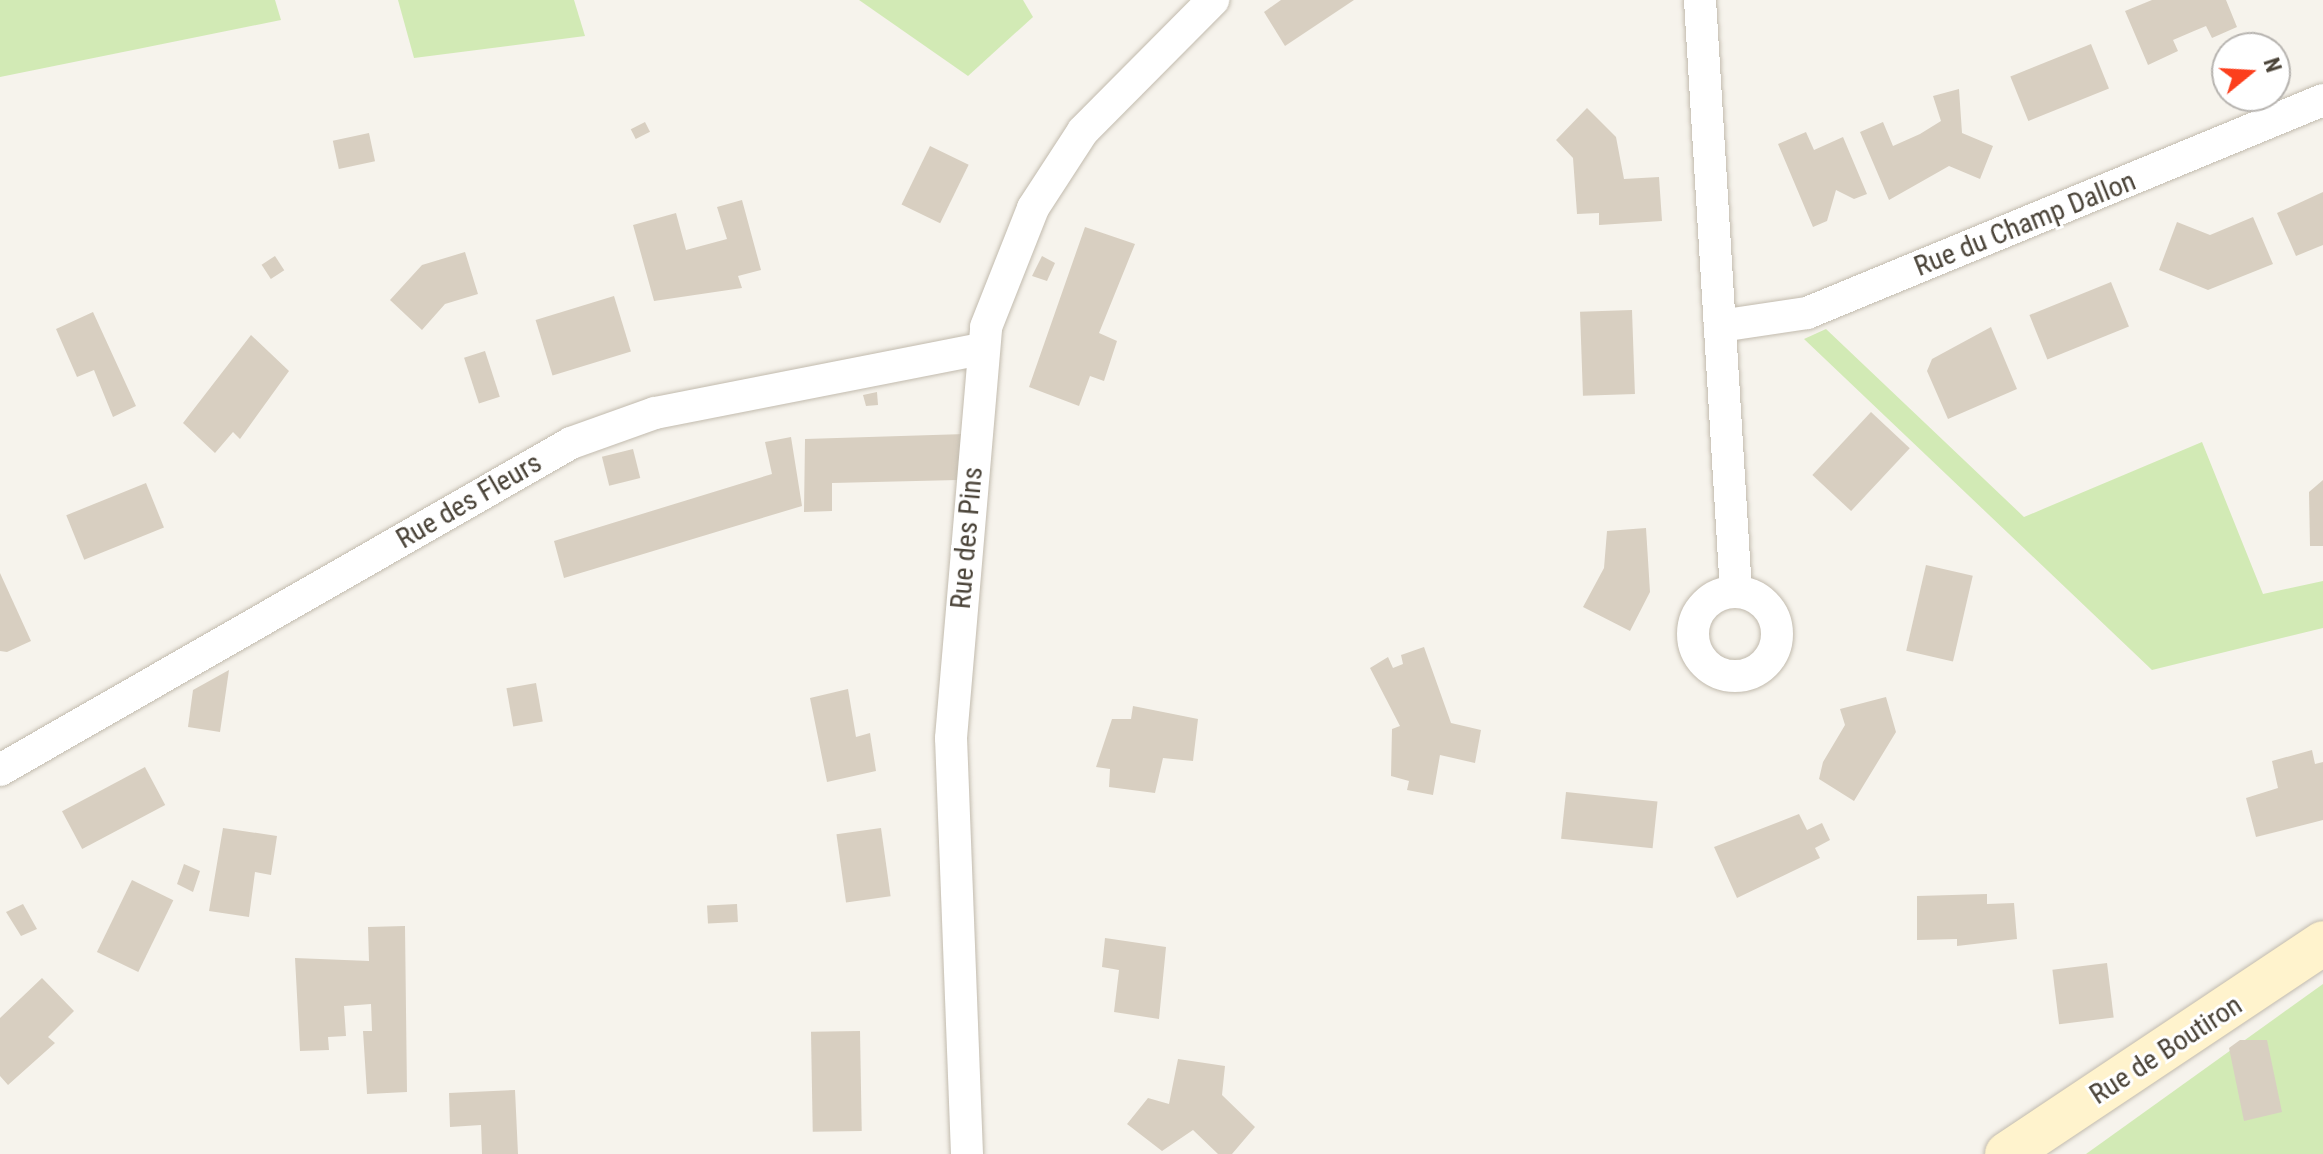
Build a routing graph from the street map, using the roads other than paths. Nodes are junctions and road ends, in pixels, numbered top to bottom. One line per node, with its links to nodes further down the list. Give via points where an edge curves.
1 (1213, 0): 5 (street, Rue des Pins, via 1083,131 1033,208)
2 (1700, 0): 4 (street)
3 (2323, 100): 4 (street, Rue du Champ Dallon, via 1807,313)
4 (1720, 326): 6 (street)
5 (982, 349): 7 (street, Rue des Fleurs, via 655,413 571,443); 9 (street, Rue des Pins, via 951,738)
6 (1736, 592)
7 (0, 770)
8 (2323, 943): 10 (main road, Rue de Boutiron)
9 (967, 1154)
10 (2007, 1154)

